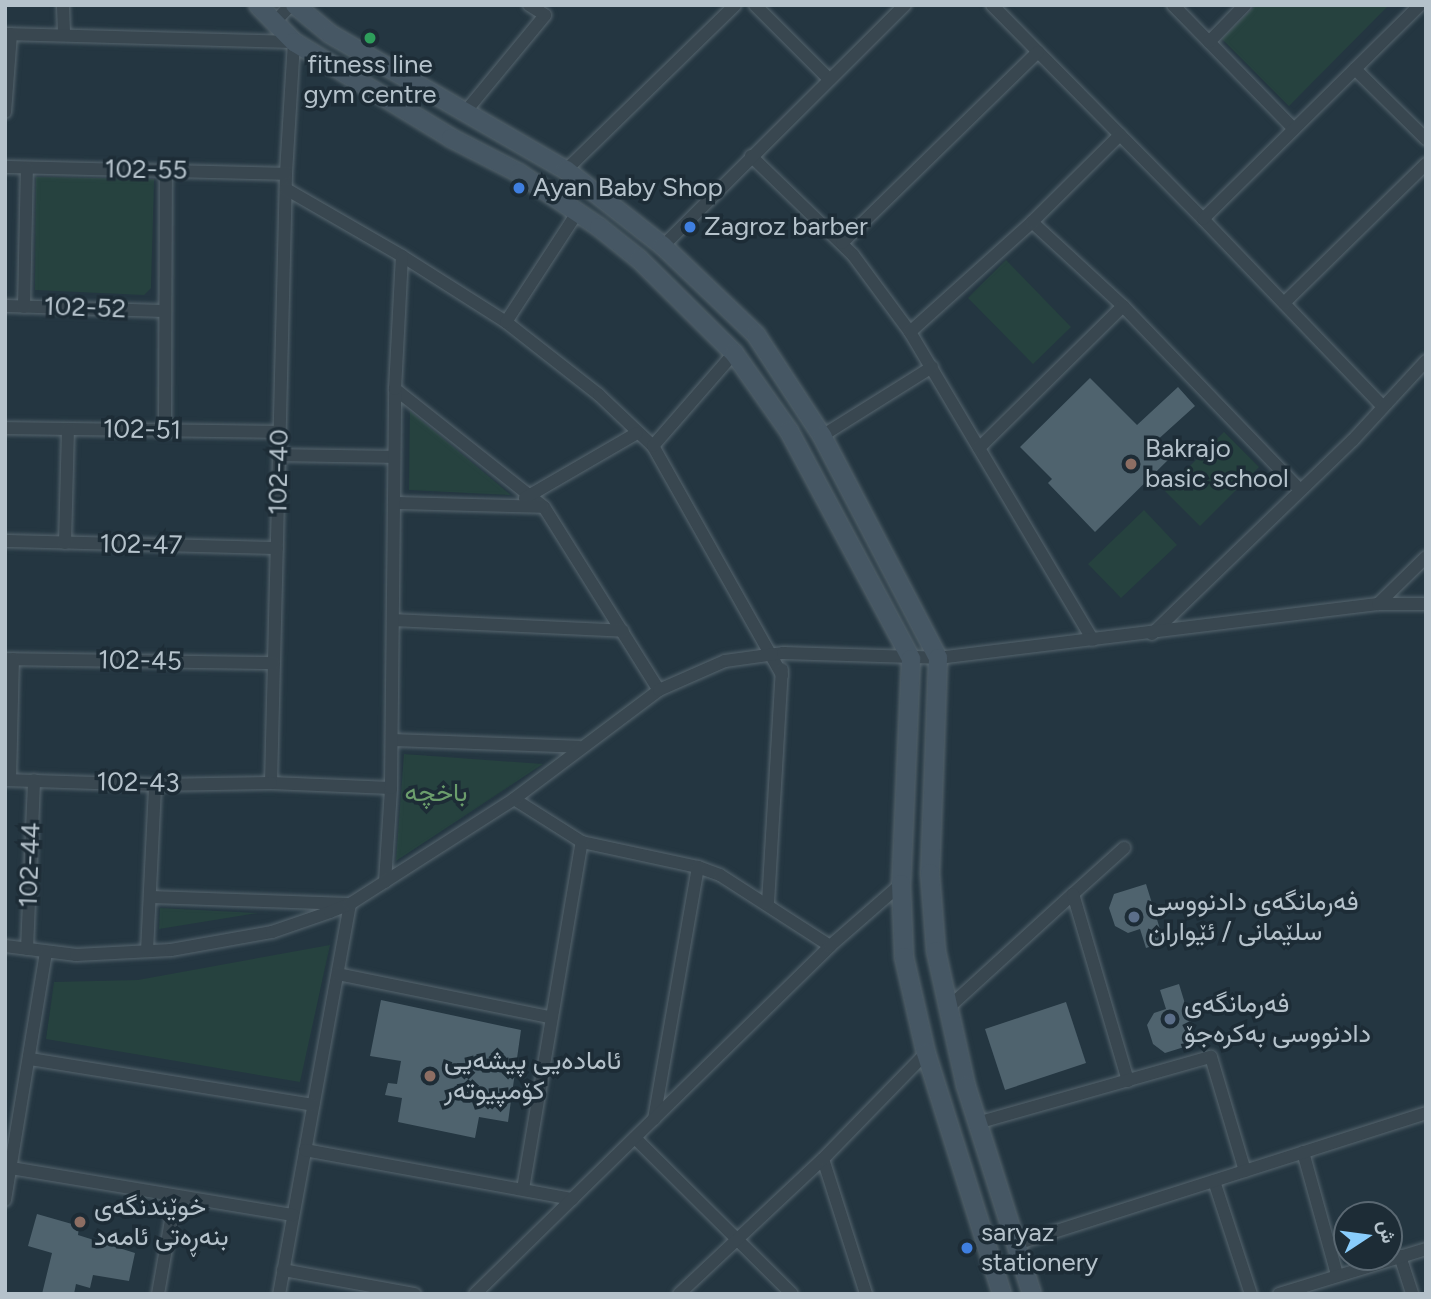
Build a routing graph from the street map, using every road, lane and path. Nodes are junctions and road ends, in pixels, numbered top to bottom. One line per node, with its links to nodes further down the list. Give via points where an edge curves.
1 (63, 5): 16 (street)
2 (258, 5): 14 (main road)
3 (293, 5): 14 (street); 22 (main road, via 330,34)
4 (529, 5): 13 (street)
5 (555, 5): 13 (street)
6 (735, 5): 31 (street)
7 (755, 5): 21 (street)
8 (905, 5): 21 (street)
9 (992, 5): 19 (street)
10 (1172, 5): 18 (street)
11 (1245, 5): 18 (street)
12 (1420, 5): 20 (street)
13 (545, 15): 22 (street)
14 (274, 23): 17 (main road)
15 (8, 34): 16 (street); 23 (street)
16 (64, 34): 17 (street)
17 (294, 42): 33 (street, 102-40); 35 (main road, via 451,138 519,173)
18 (1209, 42): 24 (street)
19 (1038, 52): 25 (street); 38 (street)
20 (1355, 69): 24 (street); 26 (street)
21 (829, 79): 27 (street)
22 (466, 111): 31 (main road)
23 (5, 112)
24 (1293, 128): 36 (street)
25 (1120, 135): 36 (street); 37 (street)
26 (1426, 139)
27 (751, 156): 38 (street); 39 (street)
28 (1426, 164): 41 (street)
29 (5, 167): 30 (street, 102-55)
30 (27, 168): 32 (street, 102-55); 44 (street)
31 (566, 170): 39 (main road)
32 (166, 171): 33 (street, 102-55); 45 (street)
33 (286, 174): 34 (street, 102-40)
34 (286, 189): 40 (street); 56 (street, 102-40)
35 (578, 214): 46 (street); 48 (main road, via 639,259)
36 (1203, 219): 41 (street)
37 (1032, 222): 43 (street); 47 (street)
38 (842, 243): 47 (street)
39 (663, 246): 58 (main road, via 756,335)
40 (402, 256): 46 (street); 51 (street)
41 (1284, 303): 52 (street)
42 (5, 306): 44 (street, 102-52)
43 (1123, 306): 60 (street); 63 (street)
44 (24, 307): 45 (street, 102-52)
45 (165, 311): 55 (street)
46 (506, 322): 57 (street, via 599,395)
47 (910, 332): 50 (street)
48 (734, 353): 59 (street); 81 (main road, via 789,431)
49 (1426, 361): 52 (street)
50 (932, 367): 58 (street); 60 (street)
51 (395, 389): 62 (street); 64 (street)
52 (1383, 407): 63 (street)
53 (5, 428): 54 (street, 102-51)
54 (68, 429): 55 (street, 102-51); 69 (street)
55 (164, 431): 56 (street, 102-51)
56 (280, 432): 61 (street, 102-40)
57 (637, 433): 59 (street); 64 (street)
58 (822, 436): 79 (main road)
59 (653, 446): 78 (street)
60 (978, 447): 77 (street)
61 (279, 455): 62 (street); 70 (street, 102-40)
62 (394, 457): 65 (street)
63 (1300, 490): 76 (street)
64 (530, 496): 66 (street); 67 (street)
65 (394, 503): 66 (street); 74 (street)
66 (513, 506): 67 (street)
67 (544, 506): 75 (street)
68 (5, 541): 69 (street, 102-47)
69 (65, 543): 70 (street, 102-47)
70 (277, 548): 82 (street, 102-40)
71 (1426, 556): 72 (street)
72 (1378, 604): 73 (street); 76 (street)
73 (1426, 604)
74 (393, 620): 75 (street); 84 (street)
75 (623, 631): 83 (street)
76 (1152, 634): 77 (street)
77 (1093, 640): 79 (street)
78 (777, 654): 81 (street); 83 (street, via 725,661); 99 (street, via 782,675)
79 (938, 658): 81 (street); 107 (main road, via 930,890)
80 (9, 659): 82 (street, 102-45); 86 (street)
81 (911, 659): 96 (main road)
82 (274, 663): 88 (street, 102-40)
83 (659, 690): 85 (street)
84 (392, 740): 85 (street); 90 (street)
85 (579, 747): 91 (street)
86 (8, 780): 87 (street, 102-43)
87 (34, 780): 89 (street, 102-43); 103 (street, 102-44)
88 (271, 783): 89 (street, 102-43); 90 (street)
89 (155, 785): 98 (street)
90 (391, 788): 95 (street)
91 (514, 799): 92 (street); 95 (street)
92 (582, 842): 94 (street); 108 (street)
93 (1124, 848): 97 (street)
94 (698, 867): 99 (street); 116 (street)
95 (385, 882): 100 (street)
96 (901, 884): 102 (street); 109 (main road, via 904,957)
97 (1073, 894): 107 (street); 111 (street)
98 (150, 897): 100 (street); 104 (street)
99 (768, 903): 102 (street)
100 (350, 904): 104 (street, via 272,932); 106 (street)
101 (5, 946): 103 (street)
102 (830, 946): 116 (street)
103 (27, 949): 105 (street)
104 (147, 951): 105 (street)
105 (46, 953): 110 (street)
106 (338, 974): 108 (street); 114 (street)
107 (948, 1008): 112 (main road)
108 (550, 1017): 126 (street)
109 (926, 1053): 113 (main road); 122 (street)
110 (30, 1059): 114 (street); 123 (street)
111 (1128, 1081): 117 (street); 124 (street, via 1211,1057)
112 (966, 1087): 113 (main road, via 950,1095); 117 (main road)
113 (938, 1094): 119 (main road)
114 (313, 1105): 120 (street)
115 (1426, 1113): 121 (street)
116 (654, 1120): 118 (street)
117 (979, 1130): 119 (main road); 132 (main road)
118 (635, 1138): 128 (street); 131 (street)
119 (955, 1144): 146 (main road)
120 (305, 1150): 126 (street); 130 (street)
121 (1303, 1152): 124 (street); 138 (street)
122 (823, 1159): 131 (street); 145 (street)
123 (11, 1168): 127 (street); 129 (street)
124 (1245, 1171): 125 (street)
125 (1214, 1181): 132 (street); 148 (street)
126 (523, 1189): 128 (street)
127 (175, 1198): 130 (street); 139 (street)
128 (573, 1199): 142 (street)
129 (5, 1200)
130 (293, 1215): 136 (street)
131 (736, 1238): 143 (street); 144 (street)
132 (1016, 1244): 147 (main road)
133 (1426, 1249): 134 (street)
134 (1403, 1255)
135 (1403, 1266): 150 (street)
136 (283, 1270): 140 (street); 141 (street)
137 (1351, 1271): 138 (street)
138 (1338, 1275): 149 (street)
139 (158, 1294)
140 (279, 1294)
141 (415, 1294)
142 (475, 1294)
143 (679, 1294)
144 (792, 1294)
145 (866, 1294)
146 (1002, 1294)
147 (1032, 1294)
148 (1251, 1294)
149 (1279, 1294)
150 (1412, 1294)

